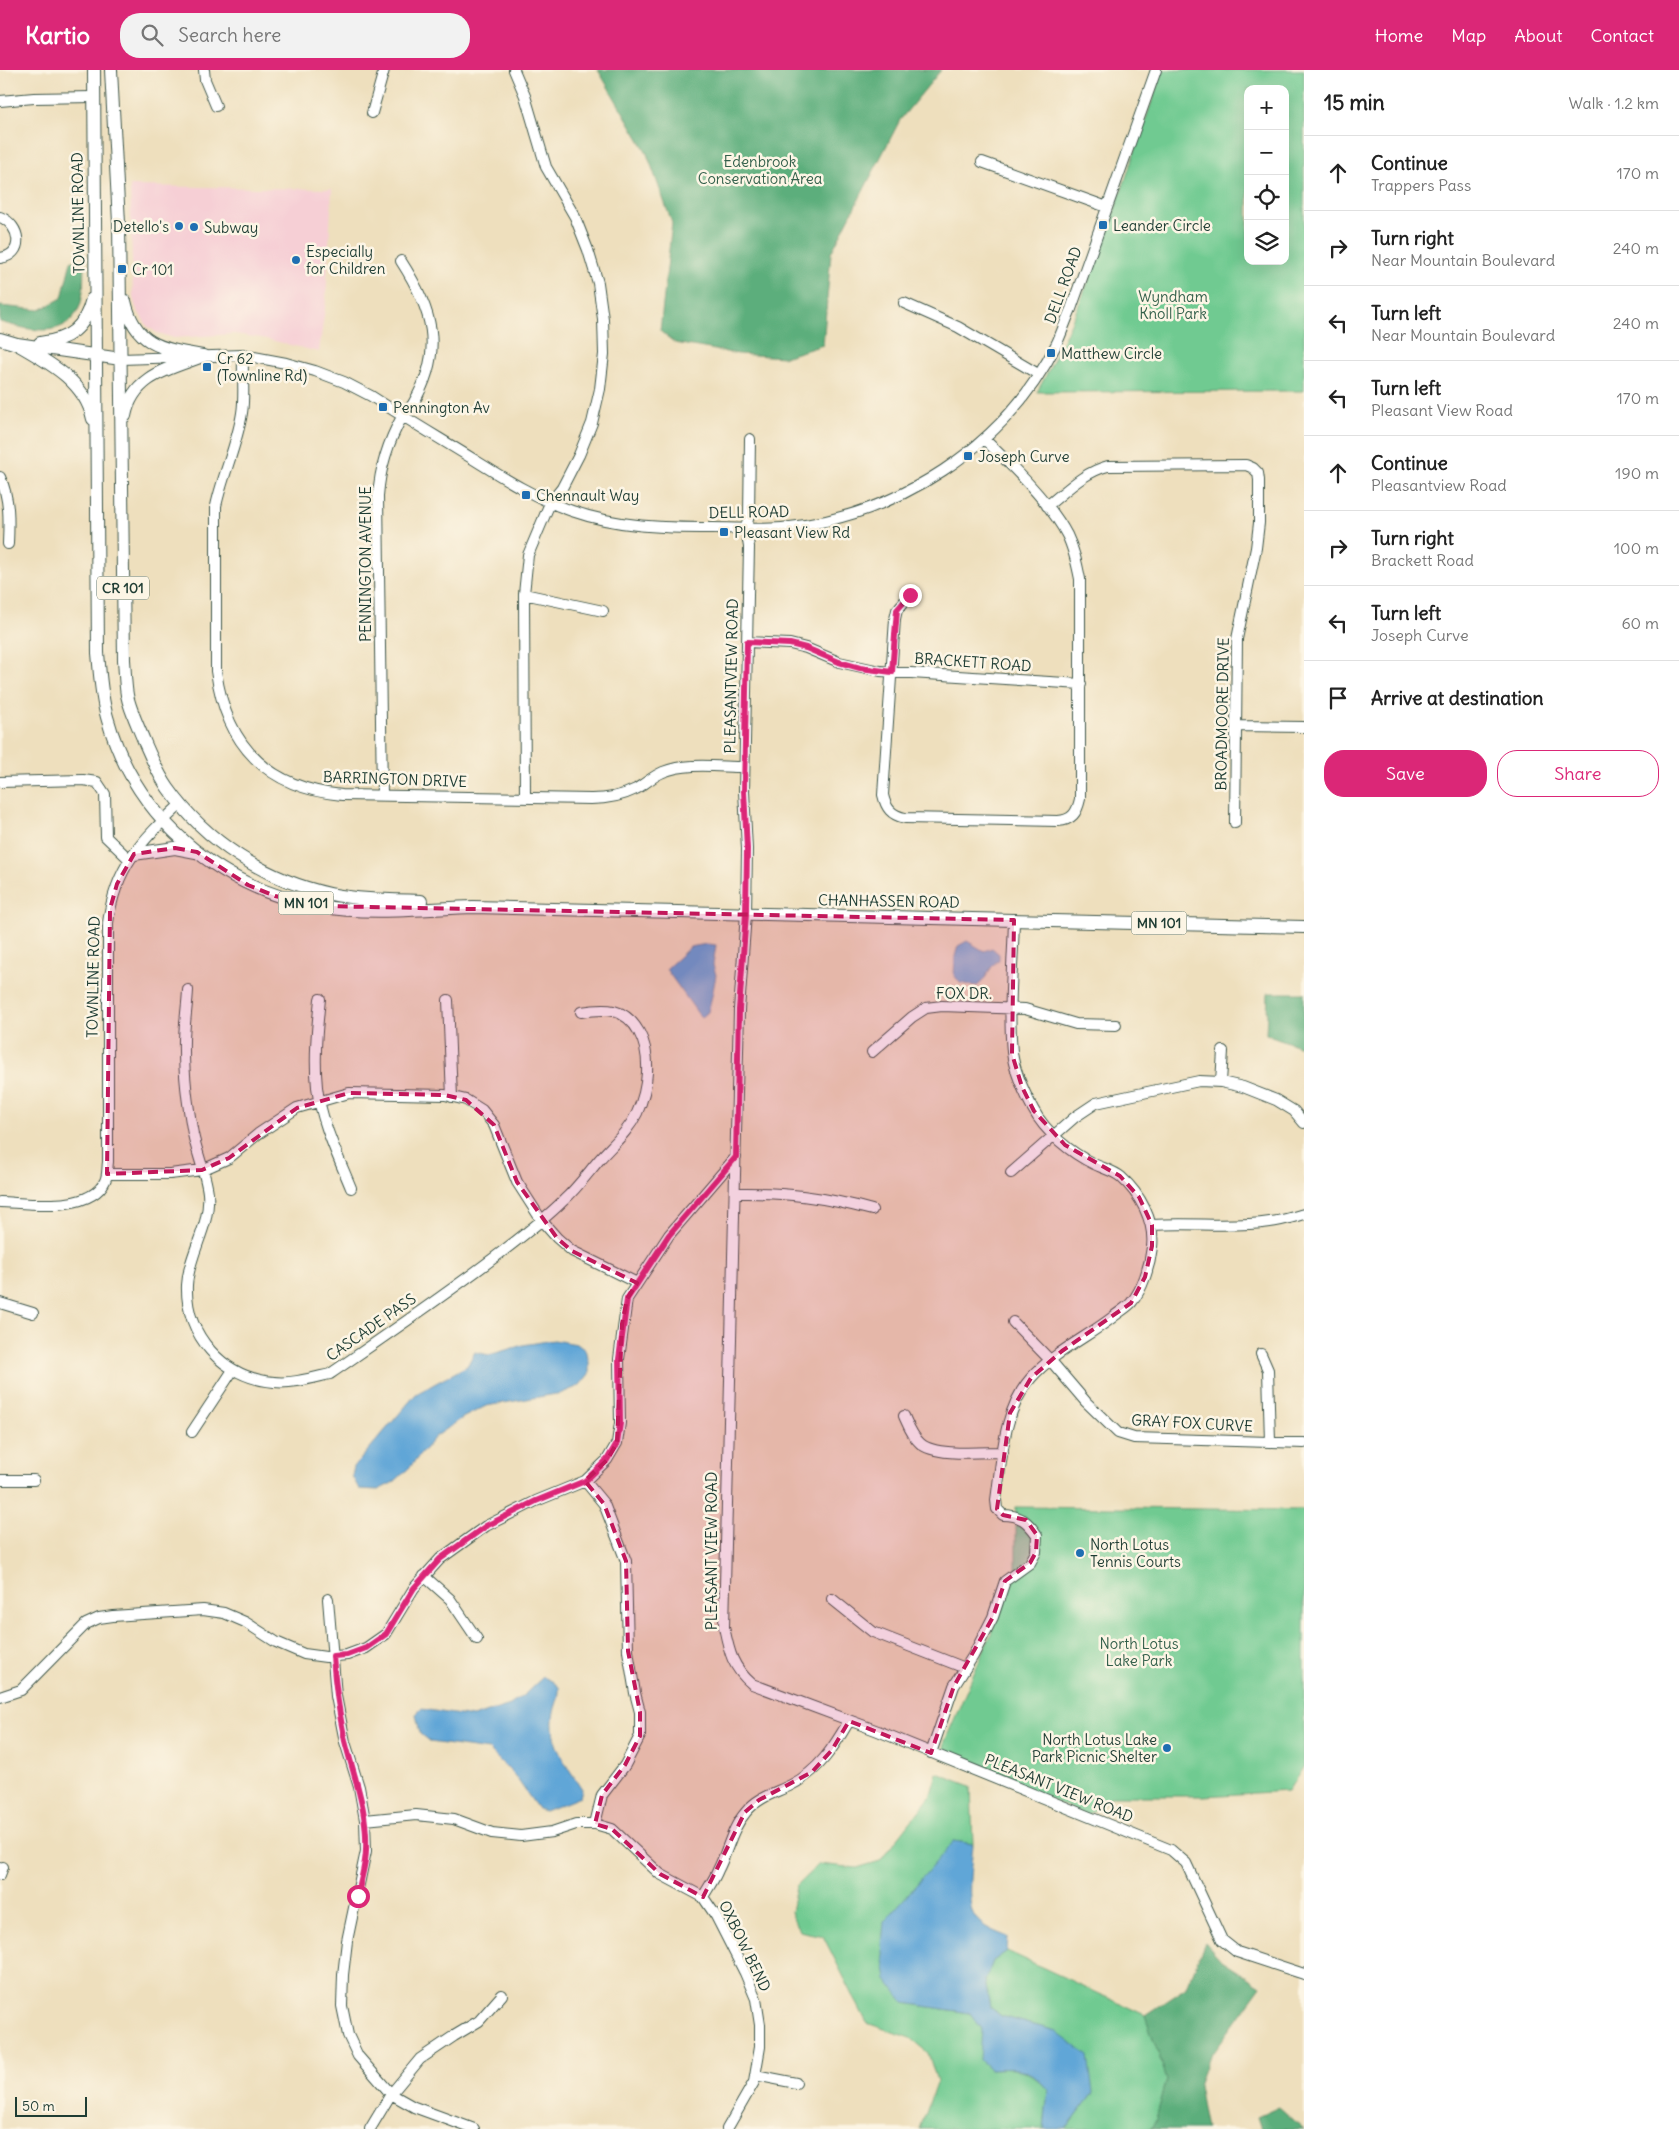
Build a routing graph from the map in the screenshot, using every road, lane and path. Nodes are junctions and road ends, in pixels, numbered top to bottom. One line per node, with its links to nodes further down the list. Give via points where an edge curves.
1 (94, 70): 7 (main road, TOWNLINE ROAD)
2 (110, 70): 17 (main road)
3 (204, 70): 9 (street, via 204,80)
4 (384, 70): 10 (street)
5 (514, 70): 32 (street, via 546,167 575,217 588,250 598,283 603,319 604,354 592,423 562,488)
6 (1156, 70): 12 (street, DELL ROAD)
7 (93, 97): 8 (street); 16 (main road, TOWNLINE ROAD)
8 (0, 102)
9 (216, 106)
10 (372, 113)
11 (982, 162): 12 (street)
12 (1108, 207): 25 (street, DELL ROAD, via 1056,345)
13 (0, 217): 14 (street, via 9,220 18,237 11,253)
14 (0, 258)
15 (401, 261): 26 (street, PENNINGTON AVENUE, via 425,302 432,341 424,381 413,404)
16 (95, 282): 20 (main road, via 87,314 75,331 55,341); 22 (main road, TOWNLINE ROAD)
17 (120, 282): 23 (main road, via 127,310 138,332 159,347); 24 (main road)
18 (904, 303): 25 (street, via 966,331)
19 (0, 340): 20 (main road, CR 101)
20 (17, 344): 22 (main road, CR 101); 27 (main road, CR 101, via 55,366 71,381 84,396)
21 (243, 355): 23 (street, DELL ROAD); 26 (street, DELL ROAD, via 314,370 344,382); 46 (street, BARRINGTON DRIVE, via 243,410 216,506 216,671 225,713 247,750 262,766 280,777 320,793)
22 (96, 356): 24 (main road, CR 101); 27 (main road, CR 101)
23 (203, 356): 24 (street, DELL ROAD); 30 (main road, via 142,382 126,413)
24 (121, 359): 30 (main road, CR 101 / CR 101)
25 (1038, 374): 29 (street, DELL ROAD, via 1004,419)
26 (402, 416): 32 (street, DELL ROAD, via 514,484); 46 (street, PENNINGTON AVENUE, via 386,451 378,496)
27 (96, 434): 49 (main road, CR 101, via 100,684 107,716 124,760)
28 (750, 439): 34 (street, PLEASANTVIEW ROAD)
29 (984, 439): 33 (street); 34 (street, DELL ROAD, via 937,475 863,510 798,525)
30 (121, 443): 48 (main road, CR 101 / CR 101, via 127,694 151,758)
31 (0, 477): 35 (street, via 7,498)
32 (550, 502): 34 (street, DELL ROAD, via 607,521 641,526); 36 (street, via 528,555)
33 (1047, 506): 41 (street, via 1066,535 1080,579); 42 (street, BROADMOORE DRIVE, via 1095,469 1108,466 1246,465 1258,473 1256,548 1238,639)
34 (746, 528): 39 (street, PLEASANTVIEW ROAD, via 749,547)
35 (8, 544)
36 (524, 594): 38 (street); 47 (street)
37 (910, 595): 40 (street, via 897,610)
38 (603, 611)
39 (747, 642): 40 (street, BRACKETT ROAD, via 790,644 860,668); 44 (street, PLEASANTVIEW ROAD)
40 (892, 672): 41 (street, BRACKETT ROAD); 41 (street, via 883,795 889,811 905,818 1058,821 1074,815 1080,799)
41 (1080, 684)
42 (1237, 726): 43 (street); 50 (street, BROADMOORE DRIVE)
43 (1304, 727)
44 (744, 767): 47 (street, BARRINGTON DRIVE, via 675,768 662,772 636,789 606,799); 54 (street, PLEASANTVIEW ROAD)
45 (0, 782): 52 (street, via 98,782 105,794 106,837)
46 (382, 796): 47 (street, BARRINGTON DRIVE)
47 (525, 798)
48 (181, 804): 49 (street, TOWNLINE ROAD); 53 (main road, MN 101, via 216,839 241,858 292,882 330,894 373,900)
49 (163, 821): 51 (main road, MN 101); 52 (street, TOWNLINE ROAD)
50 (1235, 823)
51 (197, 852): 52 (main road, via 175,848); 53 (main road, MN 101, via 248,885 275,896 317,906 375,909)
52 (132, 857): 73 (street, TOWNLINE ROAD, via 117,884 108,923)
53 (473, 907): 54 (main road, CHANHASSEN ROAD / MN 101)
54 (746, 914): 55 (main road, CHANHASSEN ROAD / MN 101); 70 (street, PLEASANT VIEW ROAD, via 739,1010)
55 (1014, 920): 56 (main road, CHANHASSEN ROAD / MN 101); 60 (street)
56 (1304, 927)
57 (188, 990): 71 (street, CASCADE PASS, via 184,1050 187,1097)
58 (320, 999): 67 (street, via 317,1087)
59 (448, 1000): 66 (street)
60 (1011, 1008): 62 (street, FOX DR., via 1076,1024); 64 (street, FOX DR., via 926,1008); 69 (street, via 1012,1054 1022,1087 1034,1111)
61 (580, 1012): 79 (street, CASCADE PASS, via 604,1008 621,1013 634,1024 646,1049 644,1095 625,1133)
62 (1116, 1025)
63 (1223, 1051): 65 (street)
64 (872, 1052)
65 (1221, 1082): 68 (street, via 1276,1100 1294,1111); 69 (street, via 1199,1081 1096,1103)
66 (452, 1097): 67 (street, via 349,1093); 79 (street, via 466,1100 482,1110 494,1125 517,1182)
67 (320, 1100): 71 (street, via 297,1108 229,1158); 74 (street)
68 (1304, 1123)
69 (1055, 1136): 72 (street); 80 (street, via 1092,1163 1120,1176 1139,1197)
70 (736, 1157): 75 (street, PLEASANT VIEW ROAD); 81 (street, via 669,1235)
71 (202, 1170): 73 (street, via 170,1174); 87 (street, CASCADE PASS, via 209,1208 189,1271 188,1298 194,1324 208,1349)
72 (1012, 1173)
73 (107, 1174): 76 (street, via 94,1194 81,1200 51,1204)
74 (351, 1188)
75 (735, 1193): 77 (street, via 798,1194); 103 (street, PLEASANT VIEW ROAD, via 724,1627 740,1673 752,1684)
76 (0, 1202)
77 (872, 1210)
78 (1304, 1214): 80 (street, via 1240,1225)
79 (542, 1221): 81 (street, via 572,1251); 87 (street, CASCADE PASS, via 330,1374 274,1382)
80 (1152, 1225): 86 (street, via 1152,1246 1145,1277 1131,1303)
81 (637, 1283): 95 (street, via 627,1299 622,1324 617,1443 607,1460)
82 (0, 1303): 83 (street)
83 (33, 1313)
84 (1012, 1322): 86 (street, GRAY FOX CURVE)
85 (1261, 1354): 90 (street, via 1268,1370)
86 (1050, 1361): 90 (street, GRAY FOX CURVE, via 1118,1433 1134,1438); 92 (street, via 1031,1378 1010,1413)
87 (232, 1370): 89 (street)
88 (904, 1416): 92 (street, via 912,1434 930,1449)
89 (192, 1432)
90 (1270, 1442): 91 (street, GRAY FOX CURVE)
91 (1304, 1443)
92 (1004, 1452): 101 (street, via 996,1509 1003,1515 1026,1520 1037,1535 1036,1552 1030,1563 1005,1581 993,1617)
93 (0, 1480): 94 (street)
94 (34, 1480)
95 (585, 1481): 96 (street, via 486,1526 440,1559); 106 (street, via 604,1504 626,1561 628,1651 640,1712 640,1736 626,1765 602,1795)
96 (424, 1576): 99 (street, via 450,1599); 100 (street, via 386,1634 366,1648)
97 (328, 1599): 100 (street)
98 (832, 1600): 101 (street, via 873,1632)
99 (477, 1639)
100 (333, 1656): 102 (street, via 304,1654 224,1612 203,1610 113,1616 86,1624 21,1690); 105 (street, via 336,1696)
101 (965, 1668): 104 (street, via 954,1686)
102 (0, 1698)
103 (849, 1721): 104 (street, PLEASANT VIEW ROAD); 107 (street, via 832,1750 812,1772 759,1800 745,1812)
104 (931, 1753): 108 (street, PLEASANT VIEW ROAD, via 1171,1850 1193,1876 1222,1940 1236,1952)
105 (365, 1820): 106 (street, OXBOW BEND, via 416,1815 454,1819 492,1833 521,1836 552,1832 576,1824); 112 (street, via 366,1851 347,1941 342,2006 348,2035 358,2056)
106 (595, 1824): 107 (street, OXBOW BEND, via 612,1829 660,1874)
107 (703, 1897): 110 (street, OXBOW BEND, via 716,1916 756,1999 760,2047)
108 (1304, 1974)
109 (502, 1995): 112 (street, via 479,2021 420,2059)
110 (755, 2075): 111 (street); 115 (street, OXBOW BEND)
111 (796, 2083)
112 (391, 2094): 113 (street); 114 (street, via 414,2107)
113 (370, 2129)
114 (474, 2129)
115 (727, 2129)

